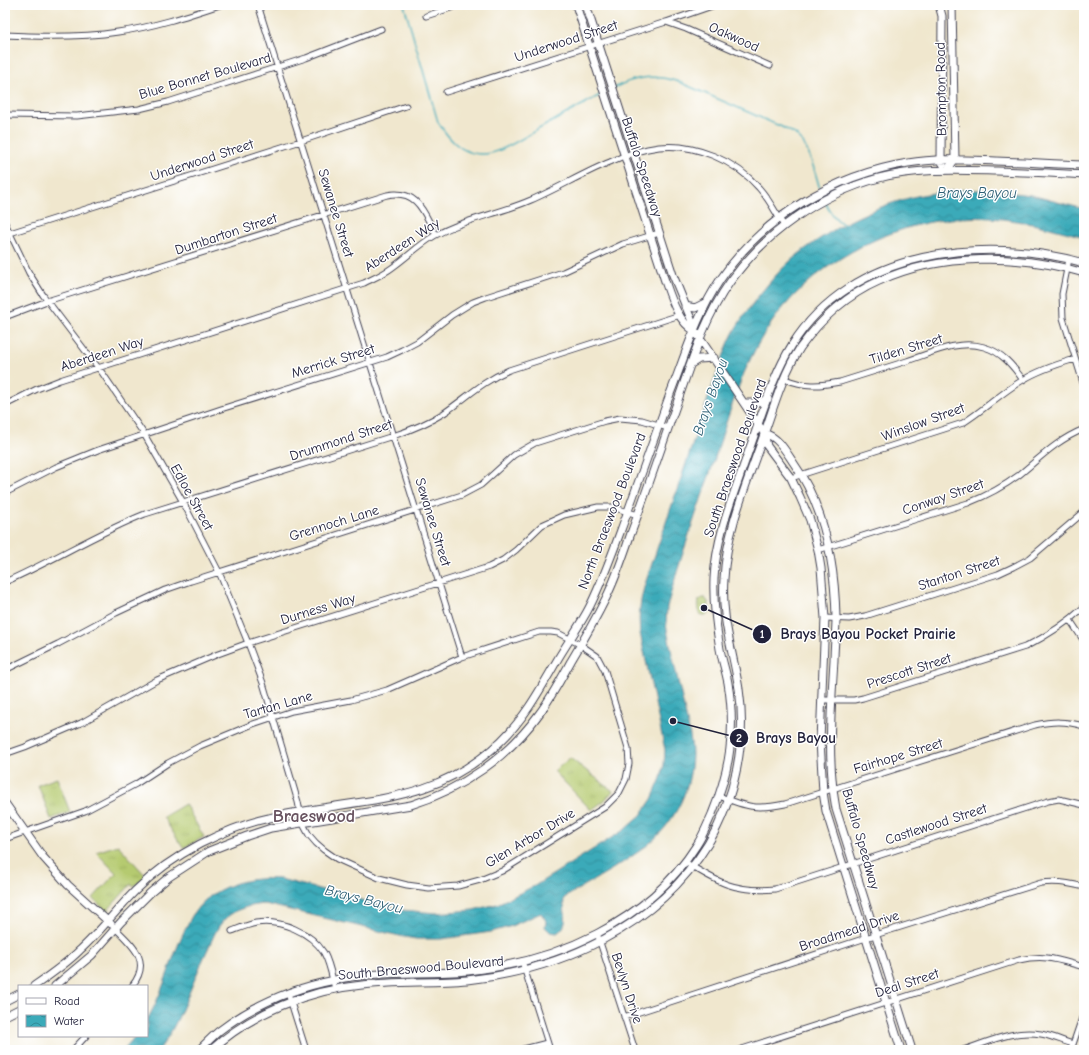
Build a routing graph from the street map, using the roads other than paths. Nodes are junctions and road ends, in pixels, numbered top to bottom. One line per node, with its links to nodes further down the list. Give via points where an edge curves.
1 (220, 5): 12 (street, via 162,23 118,32 37,37)
2 (258, 5): 16 (street, Sewanee Street)
3 (460, 5): 9 (street)
4 (576, 5): 14 (main road, Buffalo Speedway)
5 (586, 5): 13 (main road, Buffalo Speedway)
6 (715, 5): 10 (street, Underwood Street)
7 (939, 5): 17 (main road, Brompton Road, via 942,16)
8 (952, 5): 18 (main road, Brompton Road)
9 (426, 16)
10 (666, 22): 13 (street, Underwood Street); 15 (street, Oakwood)
11 (381, 28): 16 (street, Blue Bonnet Boulevard)
12 (5, 35)
13 (598, 44): 14 (street, Underwood Street); 23 (main road, Buffalo Speedway)
14 (589, 46): 19 (street, Underwood Street); 24 (main road, Buffalo Speedway)
15 (770, 66)
16 (277, 68): 21 (street, Blue Bonnet Boulevard, via 197,94 139,109 77,116); 22 (street, Sewanee Street)
17 (942, 80): 18 (main road); 26 (main road, Brompton Road)
18 (953, 80): 25 (main road, Brompton Road)
19 (446, 92)
20 (406, 106): 22 (street, Underwood Street)
21 (5, 115)
22 (301, 141): 32 (street, Sewanee Street); 37 (street, Underwood Street)
23 (633, 153): 24 (street, Aberdeen Way); 33 (street, Aberdeen Way, via 673,147 712,155 735,167 750,179 768,199); 36 (main road, Buffalo Speedway)
24 (625, 156): 38 (street, Aberdeen Way, via 520,205 464,222); 39 (main road, Buffalo Speedway)
25 (955, 159): 26 (main road, North Braeswood Boulevard); 27 (main road, North Braeswood Boulevard); 29 (main road)
26 (941, 160): 29 (main road); 33 (main road, North Braeswood Boulevard, via 880,168 856,176 828,188)
27 (1074, 164): 28 (main road, North Braeswood Boulevard); 30 (main road)
28 (1084, 165)
29 (947, 169): 30 (main road, North Braeswood Boulevard); 35 (main road, North Braeswood Boulevard, via 879,178 860,184 811,208)
30 (1074, 174): 31 (main road, North Braeswood Boulevard)
31 (1084, 175)
32 (324, 215): 38 (street, Dumbarton Street, via 387,195 404,195 419,204); 44 (street, Sewanee Street); 45 (street, Dumbarton Street)
33 (779, 218): 35 (street, Aberdeen Way); 46 (main road, North Braeswood Boulevard, via 737,257)
34 (5, 223): 37 (street, Edloe Street)
35 (784, 226): 51 (main road, North Braeswood Boulevard, via 756,251 728,285)
36 (659, 233): 39 (street, Merrick Street); 47 (main road, Buffalo Speedway)
37 (8, 235): 45 (street, Edloe Street)
38 (436, 235): 44 (street, Aberdeen Way, via 384,273)
39 (650, 235): 48 (main road, Buffalo Speedway, via 665,281); 54 (street, Merrick Street, via 623,244 558,274 473,302 407,347)
40 (1069, 259): 41 (main road, South Braeswood Boulevard); 42 (street); 60 (main road, South Braeswood Boulevard, via 1024,251 952,252 914,259 864,278 832,300 792,345)
41 (1084, 263)
42 (1067, 268): 43 (main road, South Braeswood Boulevard); 52 (street, via 1062,294 1063,318); 57 (main road, South Braeswood Boulevard, via 1033,261 984,259 938,264 893,275 867,287 838,306 802,345)
43 (1084, 273)
44 (347, 289): 54 (street, Sewanee Street); 56 (street, Aberdeen Way)
45 (47, 301): 49 (street, Dumbarton Street); 56 (street, Edloe Street)
46 (707, 302): 47 (main road, via 699,307); 50 (main road, North Braeswood Boulevard)
47 (685, 306): 50 (main road, Buffalo Speedway, via 692,319)
48 (680, 315): 50 (main road, Buffalo Speedway, via 688,328); 69 (street, Drummond Street, via 501,374 425,424)
49 (5, 317)
50 (694, 331): 51 (main road, Buffalo Speedway); 64 (main road, North Braeswood Boulevard)
51 (700, 339): 53 (main road, Buffalo Speedway); 55 (main road, North Braeswood Boulevard)
52 (1075, 358): 58 (street, Winslow Street); 59 (street)
53 (714, 359): 55 (main road, via 699,359); 61 (main road, Buffalo Speedway)
54 (370, 363): 68 (street, Merrick Street); 69 (street, Sewanee Street)
55 (691, 364): 65 (main road, North Braeswood Boulevard)
56 (98, 368): 62 (street, Aberdeen Way, via 37,389); 68 (street, Edloe Street)
57 (785, 379): 58 (street, Tilden Street, via 807,385 840,382 952,347 972,344 985,347 1002,356 1010,362); 67 (main road, South Braeswood Boulevard)
58 (1023, 380): 72 (street, Winslow Street, via 963,423)
59 (1084, 386)
60 (768, 399): 61 (main road, via 755,403); 63 (main road, South Braeswood Boulevard)
61 (744, 402): 63 (main road, Buffalo Speedway)
62 (5, 405)
63 (758, 424): 67 (main road, Buffalo Speedway); 104 (main road, South Braeswood Boulevard, via 722,528 715,566 714,608 732,720 729,762)
64 (659, 425): 65 (street, Grennoch Lane); 76 (street, Grennoch Lane, via 635,418 612,419 535,443 514,455 481,485 462,495); 77 (main road, North Braeswood Boulevard)
65 (668, 428): 79 (main road, North Braeswood Boulevard)
66 (1084, 429): 80 (street, Conway Street, via 1050,448 1001,488 986,496)
67 (764, 433): 70 (main road, Buffalo Speedway, via 767,446); 71 (main road, South Braeswood Boulevard); 72 (main road, Buffalo Speedway, via 771,435 781,445)
68 (144, 434): 74 (street, Merrick Street, via 77,458); 75 (street, Edloe Street)
69 (393, 436): 75 (street, Drummond Street); 76 (street, Sewanee Street)
70 (774, 455): 71 (main road, via 766,454); 73 (main road, Buffalo Speedway)
71 (755, 460): 105 (main road, South Braeswood Boulevard, via 730,536 724,578 724,614 739,689 741,720 738,760)
72 (802, 474): 73 (street, Winslow Street); 80 (main road, Buffalo Speedway)
73 (791, 478): 81 (main road, Buffalo Speedway, via 810,520)
74 (5, 493)
75 (183, 502): 82 (street, Edloe Street); 83 (street, Drummond Street, via 110,529)
76 (416, 510): 82 (street, Grennoch Lane); 84 (street, Sewanee Street)
77 (627, 511): 79 (street, Durness Way); 84 (street, Durness Way, via 598,507 564,515 542,525 503,560); 89 (main road, North Braeswood Boulevard, via 609,565)
78 (1084, 512): 87 (street, Stanton Street, via 1030,558 998,574 865,616)
79 (638, 515): 92 (main road, North Braeswood Boulevard, via 607,597)
80 (829, 547): 81 (street, Conway Street); 87 (main road, Buffalo Speedway)
81 (818, 550): 86 (main road, Buffalo Speedway)
82 (219, 572): 91 (street, Edloe Street); 94 (street, Grennoch Lane, via 184,583 140,602)
83 (5, 582)
84 (440, 584): 91 (street, Durness Way); 93 (street, Sewanee Street)
85 (1084, 607): 88 (street, Prescott Street)
86 (824, 618): 87 (street, Stanton Street); 95 (main road, Buffalo Speedway)
87 (836, 619): 96 (main road, Buffalo Speedway)
88 (1070, 620): 90 (street); 96 (street, Prescott Street, via 1043,638 1008,653 863,698)
89 (570, 639): 92 (street, Glen Arbor Drive); 93 (street, Tartan Lane, via 551,632 539,632); 100 (main road, North Braeswood Boulevard, via 522,717 502,740)
90 (1084, 641)
91 (248, 643): 97 (street, Edloe Street); 99 (street, Durness Way, via 157,680 80,723 25,748)
92 (581, 645): 101 (main road, North Braeswood Boulevard, via 550,699 528,729 499,757); 109 (street, Glen Arbor Drive, via 597,656 601,664 628,752 628,773 623,786 614,799 600,810 502,871 470,884 444,887 407,886 366,873 324,850)
93 (462, 657): 97 (street, Tartan Lane, via 387,690)
94 (5, 670)
95 (821, 700): 96 (street, Prescott Street); 103 (main road, Buffalo Speedway)
96 (832, 701): 102 (main road, Buffalo Speedway)
97 (273, 717): 108 (street, Edloe Street); 110 (street, Tartan Lane, via 200,746 85,811)
98 (1084, 726): 102 (street, Fairhope Street, via 1068,722 1035,725)
99 (5, 754)
100 (467, 768): 101 (main road); 108 (main road, North Braeswood Boulevard, via 434,785 411,793)
101 (473, 776): 109 (main road, North Braeswood Boulevard, via 449,790 411,805)
102 (832, 789): 103 (street, Fairhope Street); 115 (main road, Buffalo Speedway)
103 (822, 792): 105 (street, Fairhope Street, via 774,806 752,807); 117 (main road, Buffalo Speedway)
104 (719, 796): 105 (street, Fairhope Street); 114 (main road, South Braeswood Boulevard, via 697,846)
105 (728, 800): 116 (main road, South Braeswood Boulevard, via 710,841)
106 (5, 803): 110 (main road)
107 (1084, 805): 115 (street, Castlewood Street, via 1059,799 1048,801)
108 (300, 811): 109 (street, Glen Arbor Drive); 112 (main road, North Braeswood Boulevard, via 239,826)
109 (302, 822): 113 (main road, North Braeswood Boulevard, via 265,830)
110 (25, 832): 111 (street, Tartan Lane); 119 (main road, via 68,885)
111 (5, 839)
112 (206, 842): 113 (main road); 119 (main road, North Braeswood Boulevard, via 153,875)
113 (210, 851): 120 (main road, North Braeswood Boulevard, via 169,877)
114 (685, 862): 116 (street, Castlewood Street); 122 (main road, South Braeswood Boulevard, via 665,885 640,907)
115 (854, 864): 117 (street, Castlewood Street); 123 (main road, Buffalo Speedway)
116 (692, 867): 117 (street, Castlewood Street, via 713,880 746,890 760,890 790,885); 125 (main road, South Braeswood Boulevard, via 650,910)
117 (844, 867): 124 (main road, Buffalo Speedway)
118 (1084, 887): 123 (street, Broadmead Drive, via 1041,883)
119 (108, 921): 120 (main road); 130 (main road, North Braeswood Boulevard, via 81,950)
120 (115, 928): 131 (main road, North Braeswood Boulevard, via 92,955); 132 (street, via 132,945 140,959 140,973)
121 (232, 931): 129 (street, via 265,922 298,930 315,942 323,952)
122 (597, 933): 125 (street, Bevlyn Drive); 126 (main road, South Braeswood Boulevard, via 559,950)
123 (876, 935): 124 (street, Broadmead Drive); 136 (main road, Buffalo Speedway)
124 (866, 938): 139 (main road, Buffalo Speedway); 143 (street, Broadmead Drive)
125 (600, 941): 128 (main road, South Braeswood Boulevard, via 556,961); 143 (street, Bevlyn Drive)
126 (522, 961): 128 (street); 129 (main road, South Braeswood Boulevard, via 465,971 376,974)
127 (1084, 967): 136 (street, Deal Street, via 1053,958 1027,958)
128 (524, 970): 133 (main road, South Braeswood Boulevard, via 463,980 365,984); 145 (street)
129 (333, 980): 133 (street); 134 (main road, South Braeswood Boulevard)
130 (35, 985)
131 (56, 985)
132 (133, 985)
133 (335, 989): 138 (main road, South Braeswood Boulevard)
134 (288, 993): 138 (street); 148 (main road, South Braeswood Boulevard, via 237,1019)
135 (18, 994): 137 (main road)
136 (896, 999): 139 (street, Deal Street); 156 (main road, Buffalo Speedway)
137 (5, 1001)
138 (291, 1002): 149 (main road, South Braeswood Boulevard, via 257,1018 229,1035); 150 (street)
139 (886, 1003): 154 (street, Deal Street); 155 (main road, Buffalo Speedway)
140 (18, 1010): 142 (main road)
141 (1084, 1012): 146 (street)
142 (5, 1016)
143 (624, 1018): 153 (street, Bevlyn Drive)
144 (85, 1037): 147 (street)
145 (547, 1043): 151 (street); 152 (street)
146 (1073, 1044): 157 (street, via 1041,1034 1023,1033 1008,1035); 158 (street)
147 (73, 1050)
148 (198, 1050)
149 (211, 1050)
150 (306, 1050)
151 (520, 1050)
152 (550, 1050)
153 (635, 1050)
154 (739, 1050)
155 (901, 1050)
156 (912, 1050)
157 (963, 1050)
158 (1071, 1050)

